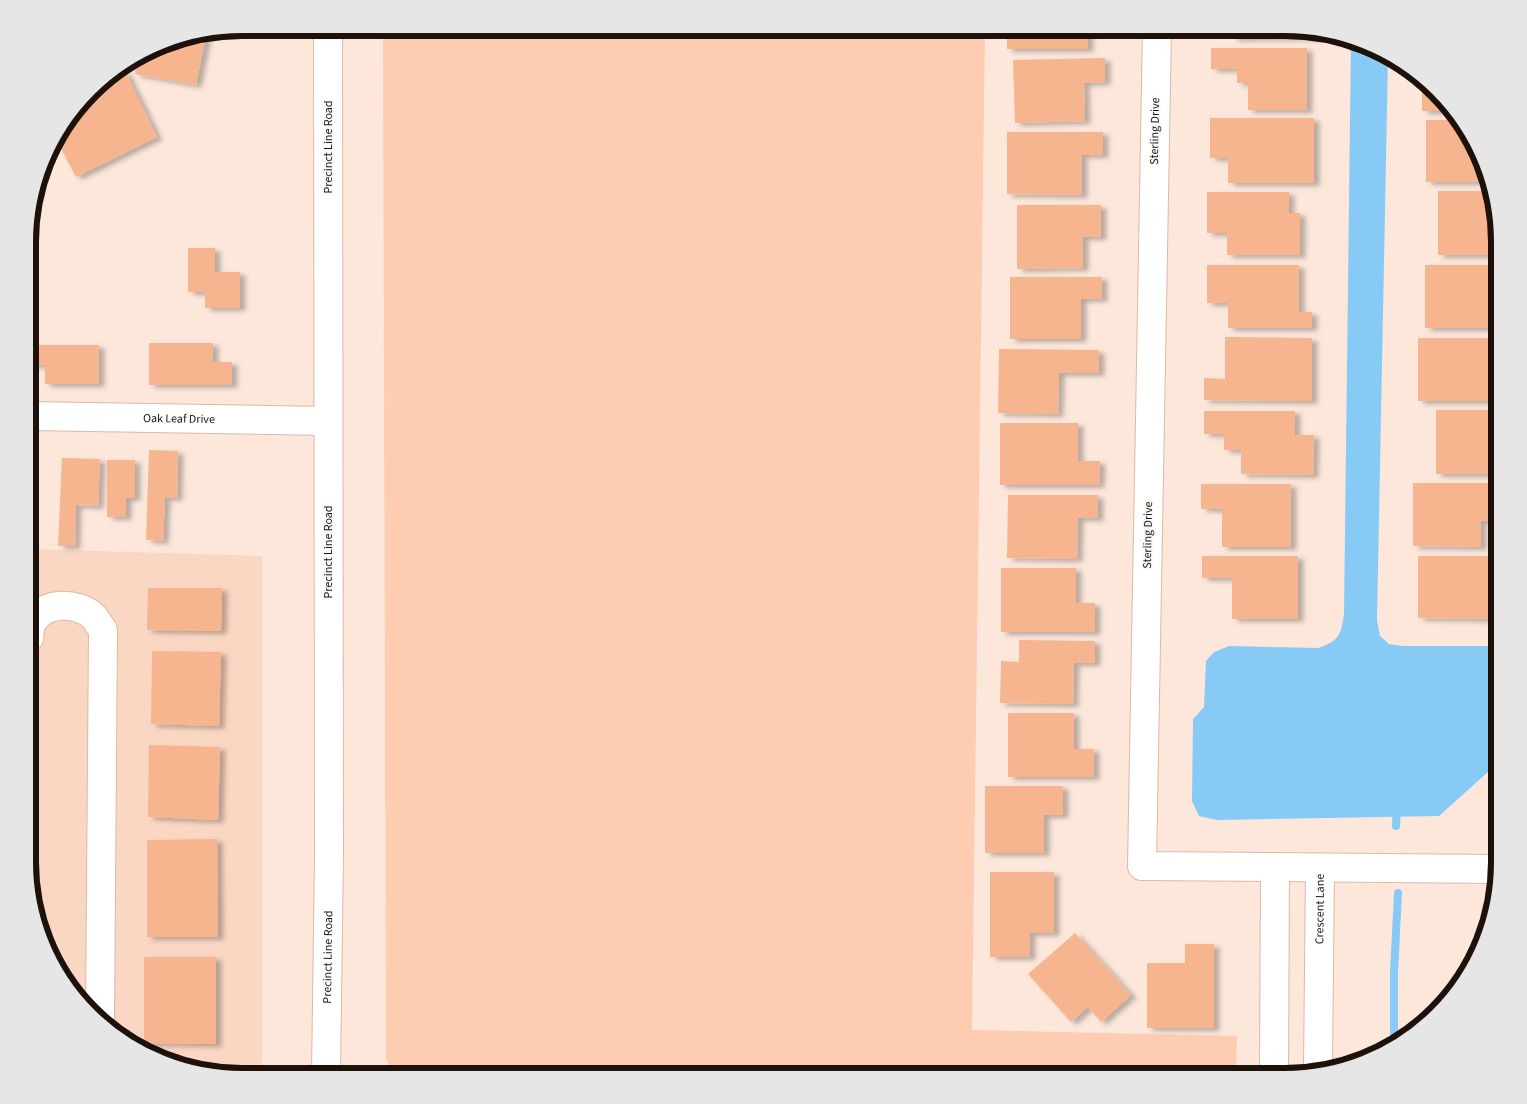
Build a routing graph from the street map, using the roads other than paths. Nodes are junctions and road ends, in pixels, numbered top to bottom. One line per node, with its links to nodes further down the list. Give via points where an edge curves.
1 (328, 36): 4 (street, Precinct Line Road)
2 (1157, 36): 6 (street, Sterling Drive, via 1142,866)
3 (36, 416): 4 (street, Oak Leaf Drive)
4 (328, 421): 11 (street, Precinct Line Road)
5 (36, 616): 9 (street, via 54,606 70,606 94,618 103,630)
6 (1275, 867): 7 (street, Sterling Drive); 12 (street)
7 (1320, 868): 8 (street, Crescent Lane); 10 (street, Crescent Lane)
8 (1490, 869)
9 (100, 1010)
10 (1318, 1065)
11 (326, 1068)
12 (1274, 1068)

